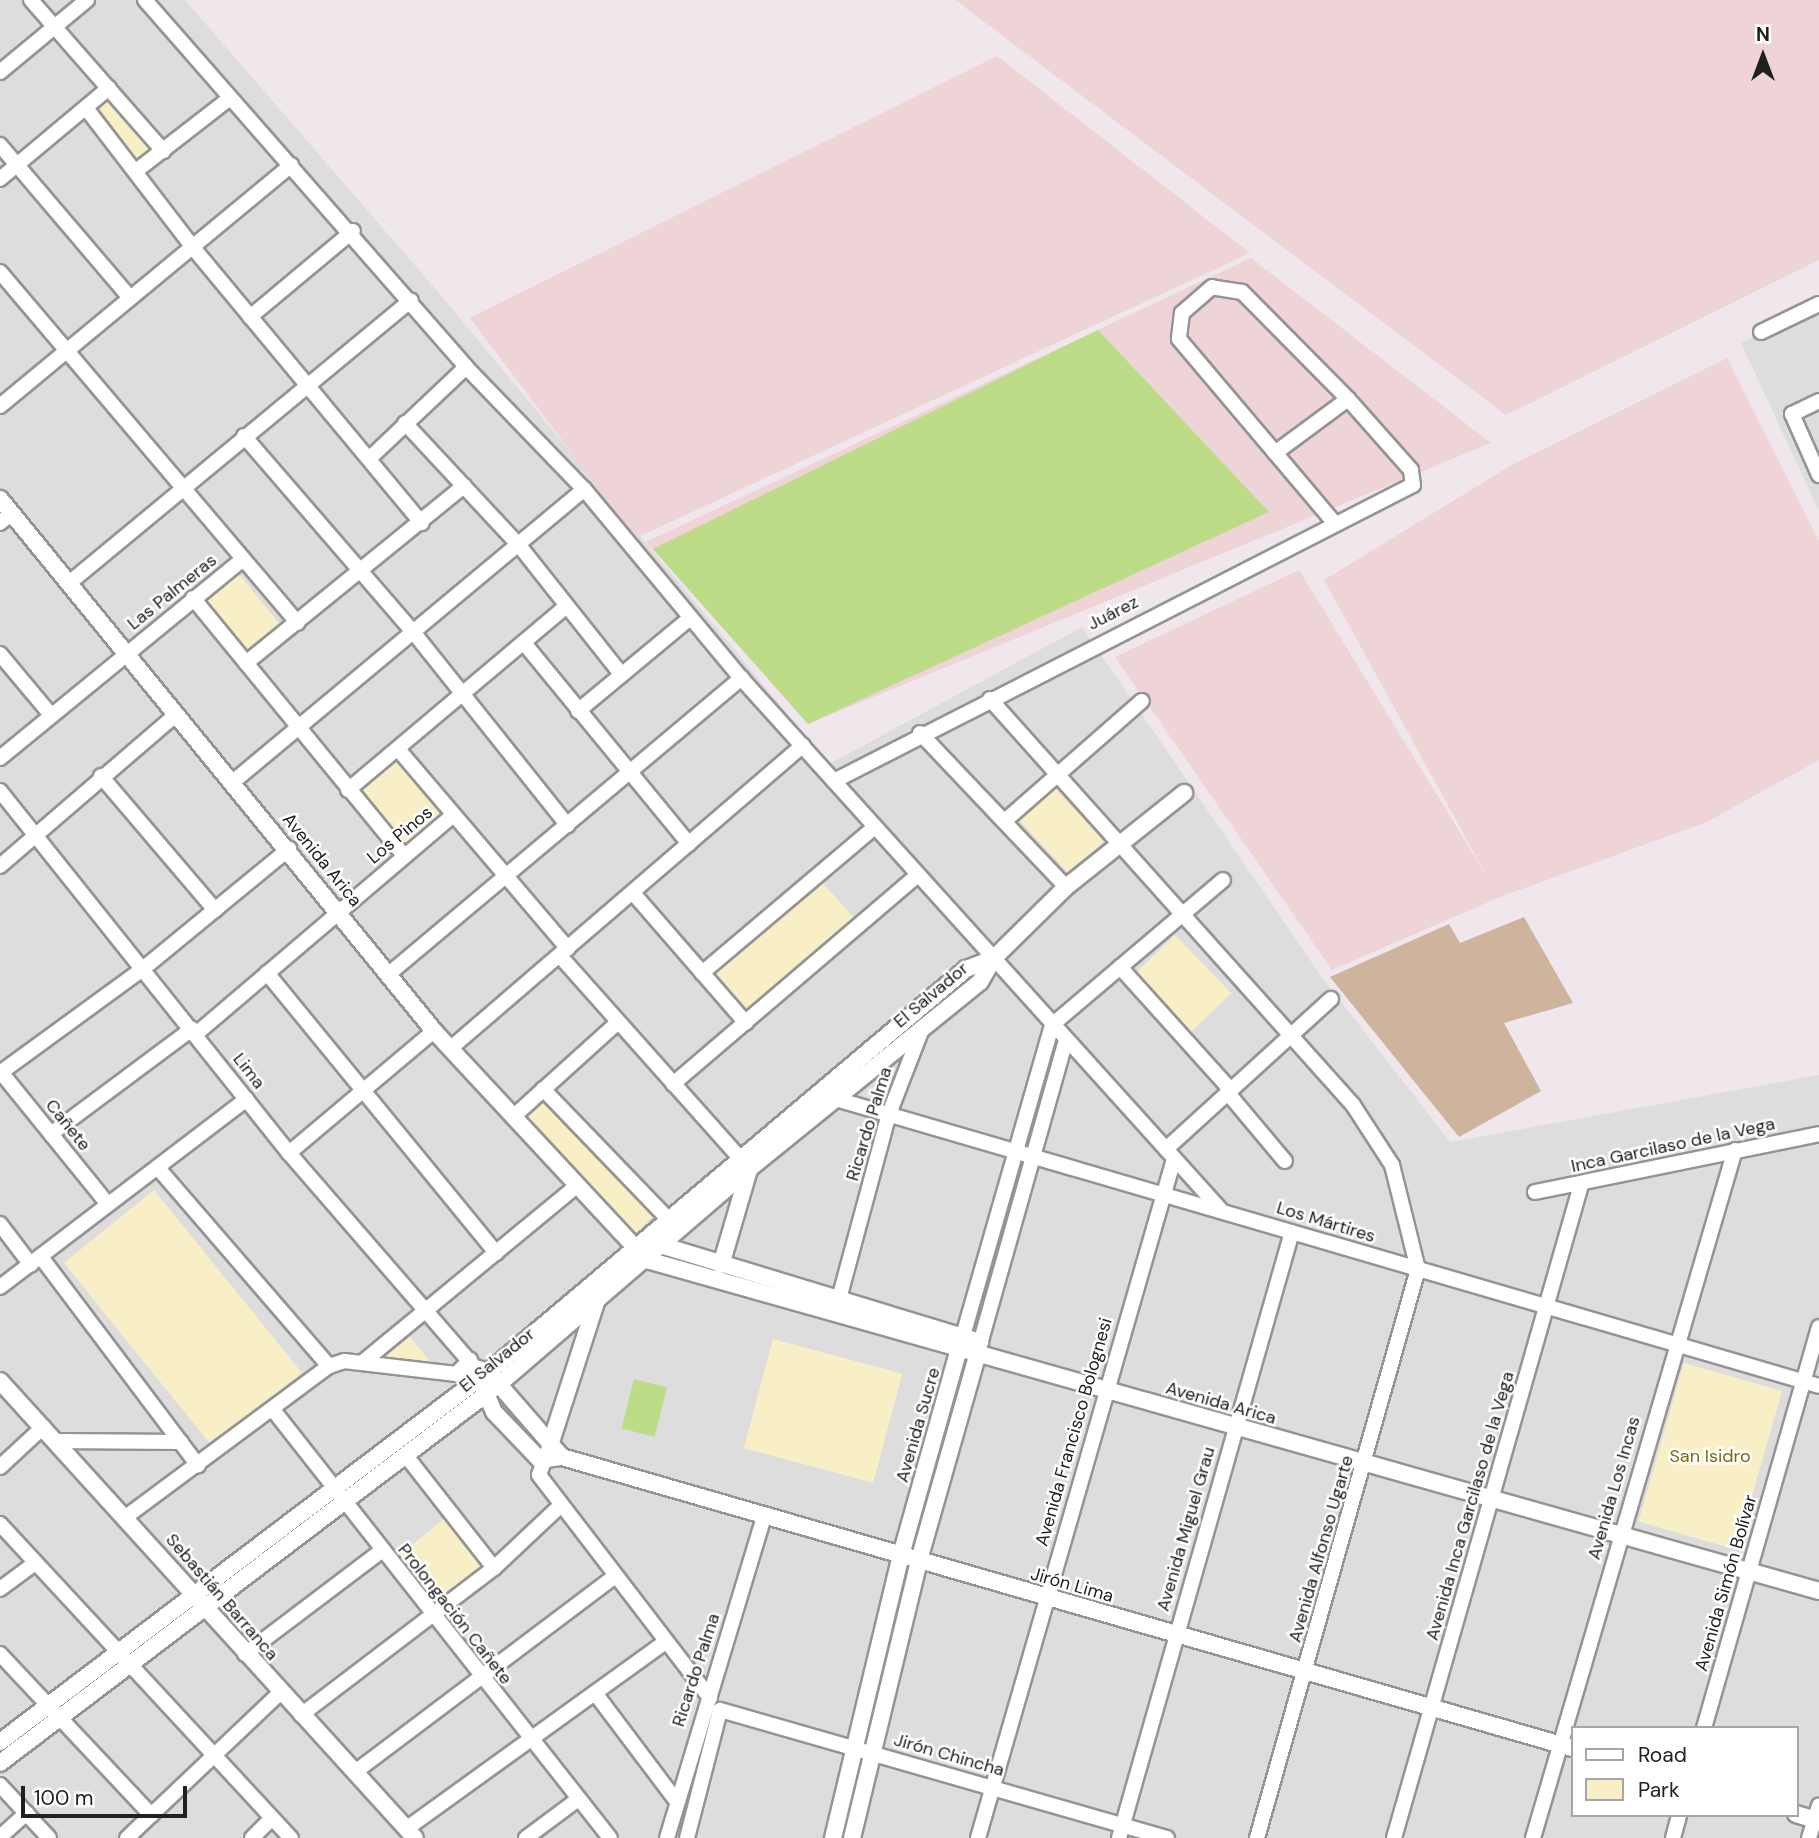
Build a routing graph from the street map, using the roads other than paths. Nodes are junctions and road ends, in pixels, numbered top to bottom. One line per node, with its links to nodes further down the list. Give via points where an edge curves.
1 (31, 0): 4 (street)
2 (88, 0): 4 (street)
3 (145, 0): 7 (street)
4 (55, 27): 5 (street); 6 (street)
5 (0, 72)
6 (109, 88): 8 (street); 10 (street)
7 (230, 97): 10 (street); 12 (street)
8 (86, 108): 11 (street); 13 (street)
9 (0, 145): 11 (street)
10 (163, 151): 13 (street)
11 (16, 165): 14 (street); 18 (street)
12 (291, 165): 15 (street); 16 (street)
13 (136, 171): 16 (street)
14 (0, 179)
15 (353, 231): 19 (street); 21 (street)
16 (195, 250): 18 (street); 21 (street)
17 (2, 278): 23 (street)
18 (130, 298): 23 (street)
19 (411, 300): 24 (street); 25 (street)
20 (1819, 304): 22 (street)
21 (250, 317): 25 (street)
22 (1761, 332)
23 (69, 349): 28 (street); 34 (street)
24 (466, 367): 29 (street); 36 (street)
25 (306, 383): 30 (street); 32 (street)
26 (1348, 398): 31 (street); 31 (street, via 1241,292 1212,287 1199,296 1182,313 1179,339); 39 (street, Juárez, via 1411,470 1413,485)
27 (1819, 401): 33 (street, via 1792,414)
28 (0, 406)
29 (405, 423): 32 (street); 35 (street)
30 (244, 436): 34 (street); 43 (street)
31 (1275, 453): 39 (street)
32 (372, 456): 40 (street)
33 (1819, 475)
34 (184, 486): 42 (street); 44 (street)
35 (464, 486): 40 (street); 41 (street)
36 (584, 489): 41 (street); 47 (street)
37 (0, 499): 38 (street, Avenida Arica)
38 (6, 518): 44 (street, Avenida Arica)
39 (1333, 521): 57 (street, Juárez)
40 (422, 523): 43 (street)
41 (518, 544): 46 (street); 49 (street)
42 (242, 560): 45 (street, Las Palmeras); 48 (street)
43 (363, 572): 48 (street); 49 (street)
44 (68, 584): 52 (street, Avenida Arica)
45 (193, 598): 52 (street, Las Palmeras); 53 (street)
46 (565, 607): 50 (street); 54 (street)
47 (689, 619): 54 (street); 55 (street)
48 (298, 623): 53 (street)
49 (414, 633): 56 (street); 62 (street)
50 (524, 643): 56 (street); 59 (street)
51 (0, 654): 61 (street)
52 (127, 654): 60 (street, Avenida Arica); 61 (street, Las Palmeras)
53 (246, 663): 62 (street)
54 (622, 675): 59 (street)
55 (741, 678): 64 (street); 68 (street)
56 (463, 696): 65 (street); 77 (street)
57 (990, 699): 63 (street, Juárez); 67 (street)
58 (1142, 701): 67 (street)
59 (578, 711): 68 (street)
60 (177, 714): 69 (street); 70 (street, Avenida Arica)
61 (51, 715): 66 (street, Las Palmeras)
62 (296, 729): 70 (street); 72 (street)
63 (920, 733): 71 (street, Juárez); 76 (street)
64 (803, 745): 71 (street); 81 (street)
65 (398, 749): 72 (street); 75 (street)
66 (0, 758)
67 (1060, 772): 76 (street); 80 (street)
68 (629, 774): 77 (street); 81 (street)
69 (101, 776): 79 (street); 90 (street)
70 (234, 781): 82 (street, Avenida Arica)
71 (834, 781): 78 (street)
72 (348, 790): 83 (street)
73 (0, 791): 79 (street, Lima)
74 (1184, 793): 80 (street, El Salvador)
75 (453, 815): 83 (street, Los Pinos); 86 (street)
76 (1007, 819): 88 (street)
77 (567, 825): 86 (street)
78 (875, 827): 85 (street); 99 (street)
79 (36, 836): 84 (street); 96 (street, Lima)
80 (1119, 842): 88 (street, El Salvador); 92 (street)
81 (689, 844): 89 (street)
82 (289, 849): 90 (street); 91 (street, Avenida Arica)
83 (404, 856): 91 (street, Los Pinos)
84 (0, 866)
85 (918, 875): 94 (street); 102 (street)
86 (505, 876): 93 (street); 98 (street)
87 (1223, 880): 92 (street)
88 (1066, 887): 94 (street, El Salvador)
89 (633, 893): 93 (street); 99 (street)
90 (215, 910): 96 (street)
91 (339, 912): 97 (street, Los Pinos); 98 (street, Avenida Arica)
92 (1180, 916): 95 (street); 107 (street)
93 (564, 953): 101 (street); 109 (street)
94 (994, 958): 103 (street); 104 (street, El Salvador, via 980,982); 115 (street, El Salvador, via 966,969)
95 (1120, 967): 103 (street); 114 (street)
96 (144, 968): 106 (street, Lima); 110 (street)
97 (267, 973): 106 (street, Los Pinos); 113 (street)
98 (390, 973): 105 (street, Avenida Arica)
99 (702, 973): 102 (street)
100 (1331, 999): 107 (street)
101 (617, 1023): 111 (street); 112 (street)
102 (746, 1023): 111 (street)
103 (1052, 1025): 108 (street); 122 (street, Avenida Sucre)
104 (923, 1026): 115 (street, El Salvador); 117 (street, Ricardo Palma)
105 (434, 1031): 109 (street, Avenida Arica); 113 (street)
106 (194, 1032): 116 (street, Lima); 119 (street, Los Pinos)
107 (1296, 1035): 114 (street); 145 (street, via 1389,1157)
108 (1066, 1040): 124 (street); 125 (street)
109 (451, 1048): 118 (street, Avenida Arica)
110 (0, 1072): 119 (street, Cañete)
111 (673, 1084): 127 (street)
112 (543, 1089): 118 (street); 136 (street)
113 (364, 1091): 123 (street); 141 (street)
114 (1228, 1091): 124 (street); 126 (street)
115 (829, 1097): 117 (street, Los Mártires); 127 (street, El Salvador)
116 (247, 1099): 123 (street, Lima); 128 (street)
117 (889, 1114): 122 (street, Los Mártires); 149 (street, Ricardo Palma)
118 (513, 1117): 130 (street, Avenida Arica)
119 (51, 1134): 133 (street, Cañete)
120 (1819, 1134): 121 (street, Inca Garcilaso de la Vega)
121 (1735, 1150): 129 (street, Inca Garcilaso de la Vega); 153 (street, Avenida Los Incas)
122 (1015, 1152): 125 (street, Los Mártires); 152 (street, Avenida Sucre)
123 (289, 1153): 150 (street, Lima)
124 (1170, 1154): 132 (street, Avenida Francisco Bolognesi); 134 (street)
125 (1033, 1158): 132 (street, Los Mártires); 154 (street)
126 (1285, 1161)
127 (745, 1164): 136 (street, El Salvador); 144 (street)
128 (158, 1168): 133 (street); 156 (street)
129 (1581, 1185): 131 (street, Inca Garcilaso de la Vega); 148 (street, Avenida Inca Garcilaso de la Vega)
130 (574, 1188): 139 (street, Avenida Arica); 141 (street)
131 (1535, 1192)
132 (1164, 1194): 134 (street, Los Mártires); 160 (street, Avenida Francisco Bolognesi)
133 (107, 1203): 143 (street)
134 (1222, 1211): 137 (street, Los Mártires)
135 (0, 1224): 143 (street)
136 (674, 1225): 138 (street, El Salvador); 140 (street, El Salvador)
137 (1292, 1232): 145 (street, Los Mártires); 163 (street, Avenida Miguel Grau)
138 (645, 1238): 139 (street, Avenida Arica); 140 (street, Avenida Arica)
139 (628, 1241): 142 (street, Avenida Arica); 157 (street, El Salvador)
140 (661, 1247): 142 (street, El Salvador); 144 (street, Avenida Arica)
141 (496, 1253): 150 (street)
142 (647, 1260): 147 (street, El Salvador); 149 (street, Avenida Arica)
143 (36, 1261): 146 (street); 166 (street)
144 (721, 1265): 149 (street, Avenida Arica)
145 (1418, 1269): 148 (street, Los Mártires); 170 (street, Avenida Alfonso Ugarte)
146 (0, 1287)
147 (596, 1303): 157 (street, El Salvador); 167 (street)
148 (1547, 1306): 153 (street, Los Mártires); 175 (street, Avenida Inca Garcilaso de la Vega)
149 (837, 1307): 152 (street, Avenida Arica)
150 (424, 1309): 155 (street); 157 (street, Lima)
151 (1819, 1327): 159 (street, Avenida Simón Bolívar)
152 (961, 1342): 154 (street, Avenida Arica); 183 (street, Avenida Sucre)
153 (1675, 1343): 159 (street, Los Mártires); 181 (street, Avenida Los Incas)
154 (979, 1347): 160 (street, Avenida Arica); 184 (street)
155 (363, 1362): 156 (street); 157 (street)
156 (329, 1366): 162 (street)
157 (482, 1377): 167 (street); 168 (street, El Salvador); 171 (street, via 511,1434); 174 (street, El Salvador)
158 (0, 1381): 164 (street, Sebastián Barranca)
159 (1803, 1382): 161 (street, Los Mártires); 186 (street, Avenida Simón Bolívar)
160 (1108, 1385): 163 (street, Avenida Arica); 193 (street, Avenida Francisco Bolognesi)
161 (1819, 1386)
162 (274, 1410): 172 (street); 174 (street, Prolongación Cañete)
163 (1238, 1422): 170 (street, Avenida Arica); 196 (street, Avenida Miguel Grau)
164 (43, 1427): 165 (street, Sebastián Barranca); 173 (street)
165 (56, 1441): 166 (street); 179 (street, Sebastián Barranca)
166 (181, 1442): 172 (street)
167 (551, 1442): 169 (street); 171 (street)
168 (407, 1457): 176 (street, El Salvador); 187 (street)
169 (562, 1457): 171 (street, Jirón Lima); 178 (street, Jirón Lima)
170 (1367, 1458): 175 (street, Avenida Arica); 202 (street, Avenida Alfonso Ugarte)
171 (540, 1460): 177 (street, via 539,1475)
172 (198, 1465): 179 (street)
173 (0, 1467)
174 (333, 1487): 176 (street, Prolongación Cañete); 192 (street, El Salvador)
175 (1495, 1494): 181 (street, Avenida Arica); 208 (street, Avenida Inca Garcilaso de la Vega)
176 (346, 1503): 182 (street, Prolongación Cañete); 194 (street, El Salvador)
177 (560, 1506): 187 (street); 188 (street)
178 (765, 1514): 183 (street, Jirón Lima); 206 (street, Ricardo Palma)
179 (127, 1516): 192 (street, Sebastián Barranca)
180 (0, 1524): 185 (street)
181 (1621, 1531): 186 (street, Avenida Arica); 212 (street, Avenida Los Incas)
182 (382, 1551): 195 (street, Prolongación Cañete); 200 (street)
183 (901, 1555): 184 (street, Jirón Lima); 217 (street, Avenida Sucre)
184 (919, 1560): 193 (street, Jirón Lima); 218 (street)
185 (35, 1563): 190 (street); 198 (street)
186 (1750, 1566): 189 (street, Avenida Arica); 191 (street, Avenida Arica); 213 (street, Avenida Simón Bolívar)
187 (494, 1568): 195 (street)
188 (615, 1576): 197 (street); 203 (street)
189 (1819, 1580)
190 (0, 1589)
191 (1819, 1591)
192 (191, 1596): 194 (street, Sebastián Barranca); 198 (street, El Salvador)
193 (1046, 1598): 196 (street, Jirón Lima); 223 (street, Avenida Francisco Bolognesi)
194 (204, 1609): 200 (street, Sebastián Barranca); 201 (street, El Salvador)
195 (431, 1615): 203 (street, Prolongación Cañete); 210 (street)
196 (1176, 1634): 202 (street, Jirón Lima); 232 (street, Avenida Miguel Grau)
197 (664, 1643): 205 (street); 206 (street)
198 (118, 1651): 201 (street); 207 (street, El Salvador)
199 (0, 1654): 207 (street)
200 (245, 1654): 204 (street, Sebastián Barranca)
201 (130, 1664): 211 (street, El Salvador); 219 (street)
202 (1305, 1671): 208 (street, Jirón Lima); 247 (street, Avenida Alfonso Ugarte)
203 (480, 1676): 214 (street, Prolongación Cañete); 221 (street)
204 (280, 1693): 210 (street, Sebastián Barranca); 219 (street)
205 (595, 1693): 214 (street); 225 (street)
206 (706, 1693): 209 (street); 225 (street, Ricardo Palma)
207 (49, 1703): 211 (street); 215 (street, El Salvador)
208 (1431, 1708): 216 (street, Jirón Lima); 248 (street, Avenida Inca Garcilaso de la Vega)
209 (720, 1710): 217 (street, Jirón Chincha); 242 (street, Ricardo Palma)
210 (301, 1715): 221 (street, Sebastián Barranca)
211 (62, 1717): 220 (street, El Salvador); 228 (street)
212 (1571, 1726)
213 (1705, 1726)
214 (530, 1740): 224 (street, Prolongación Cañete); 233 (street)
215 (0, 1742)
216 (1566, 1747): 249 (street, Avenida Los Incas)
217 (853, 1749): 218 (street, Jirón Chincha); 243 (street, Avenida Sucre)
218 (874, 1754): 223 (street, Jirón Chincha); 244 (street)
219 (215, 1757): 228 (street); 231 (street)
220 (0, 1763)
221 (355, 1772): 233 (street, Sebastián Barranca)
222 (0, 1785): 226 (street)
223 (992, 1788): 232 (street, Jirón Chincha); 245 (street, Avenida Francisco Bolognesi)
224 (577, 1800): 239 (street); 240 (street, Prolongación Cañete)
225 (677, 1802): 241 (street, Ricardo Palma)
226 (27, 1813): 234 (street); 235 (street)
227 (1798, 1814): 229 (street)
228 (151, 1815): 236 (street)
229 (1817, 1815): 251 (street)
230 (1678, 1817): 250 (street)
231 (272, 1818): 237 (street); 238 (street)
232 (1121, 1832): 246 (street, Jirón Chincha)
233 (410, 1835)
234 (0, 1838)
235 (49, 1838)
236 (127, 1838)
237 (252, 1838)
238 (291, 1838)
239 (526, 1838)
240 (610, 1838)
241 (667, 1838)
242 (687, 1838)
243 (833, 1838)
244 (852, 1838)
245 (978, 1838)
246 (1167, 1838)
247 (1257, 1838)
248 (1394, 1838)
249 (1533, 1838)
250 (1672, 1838)
251 (1809, 1838)

